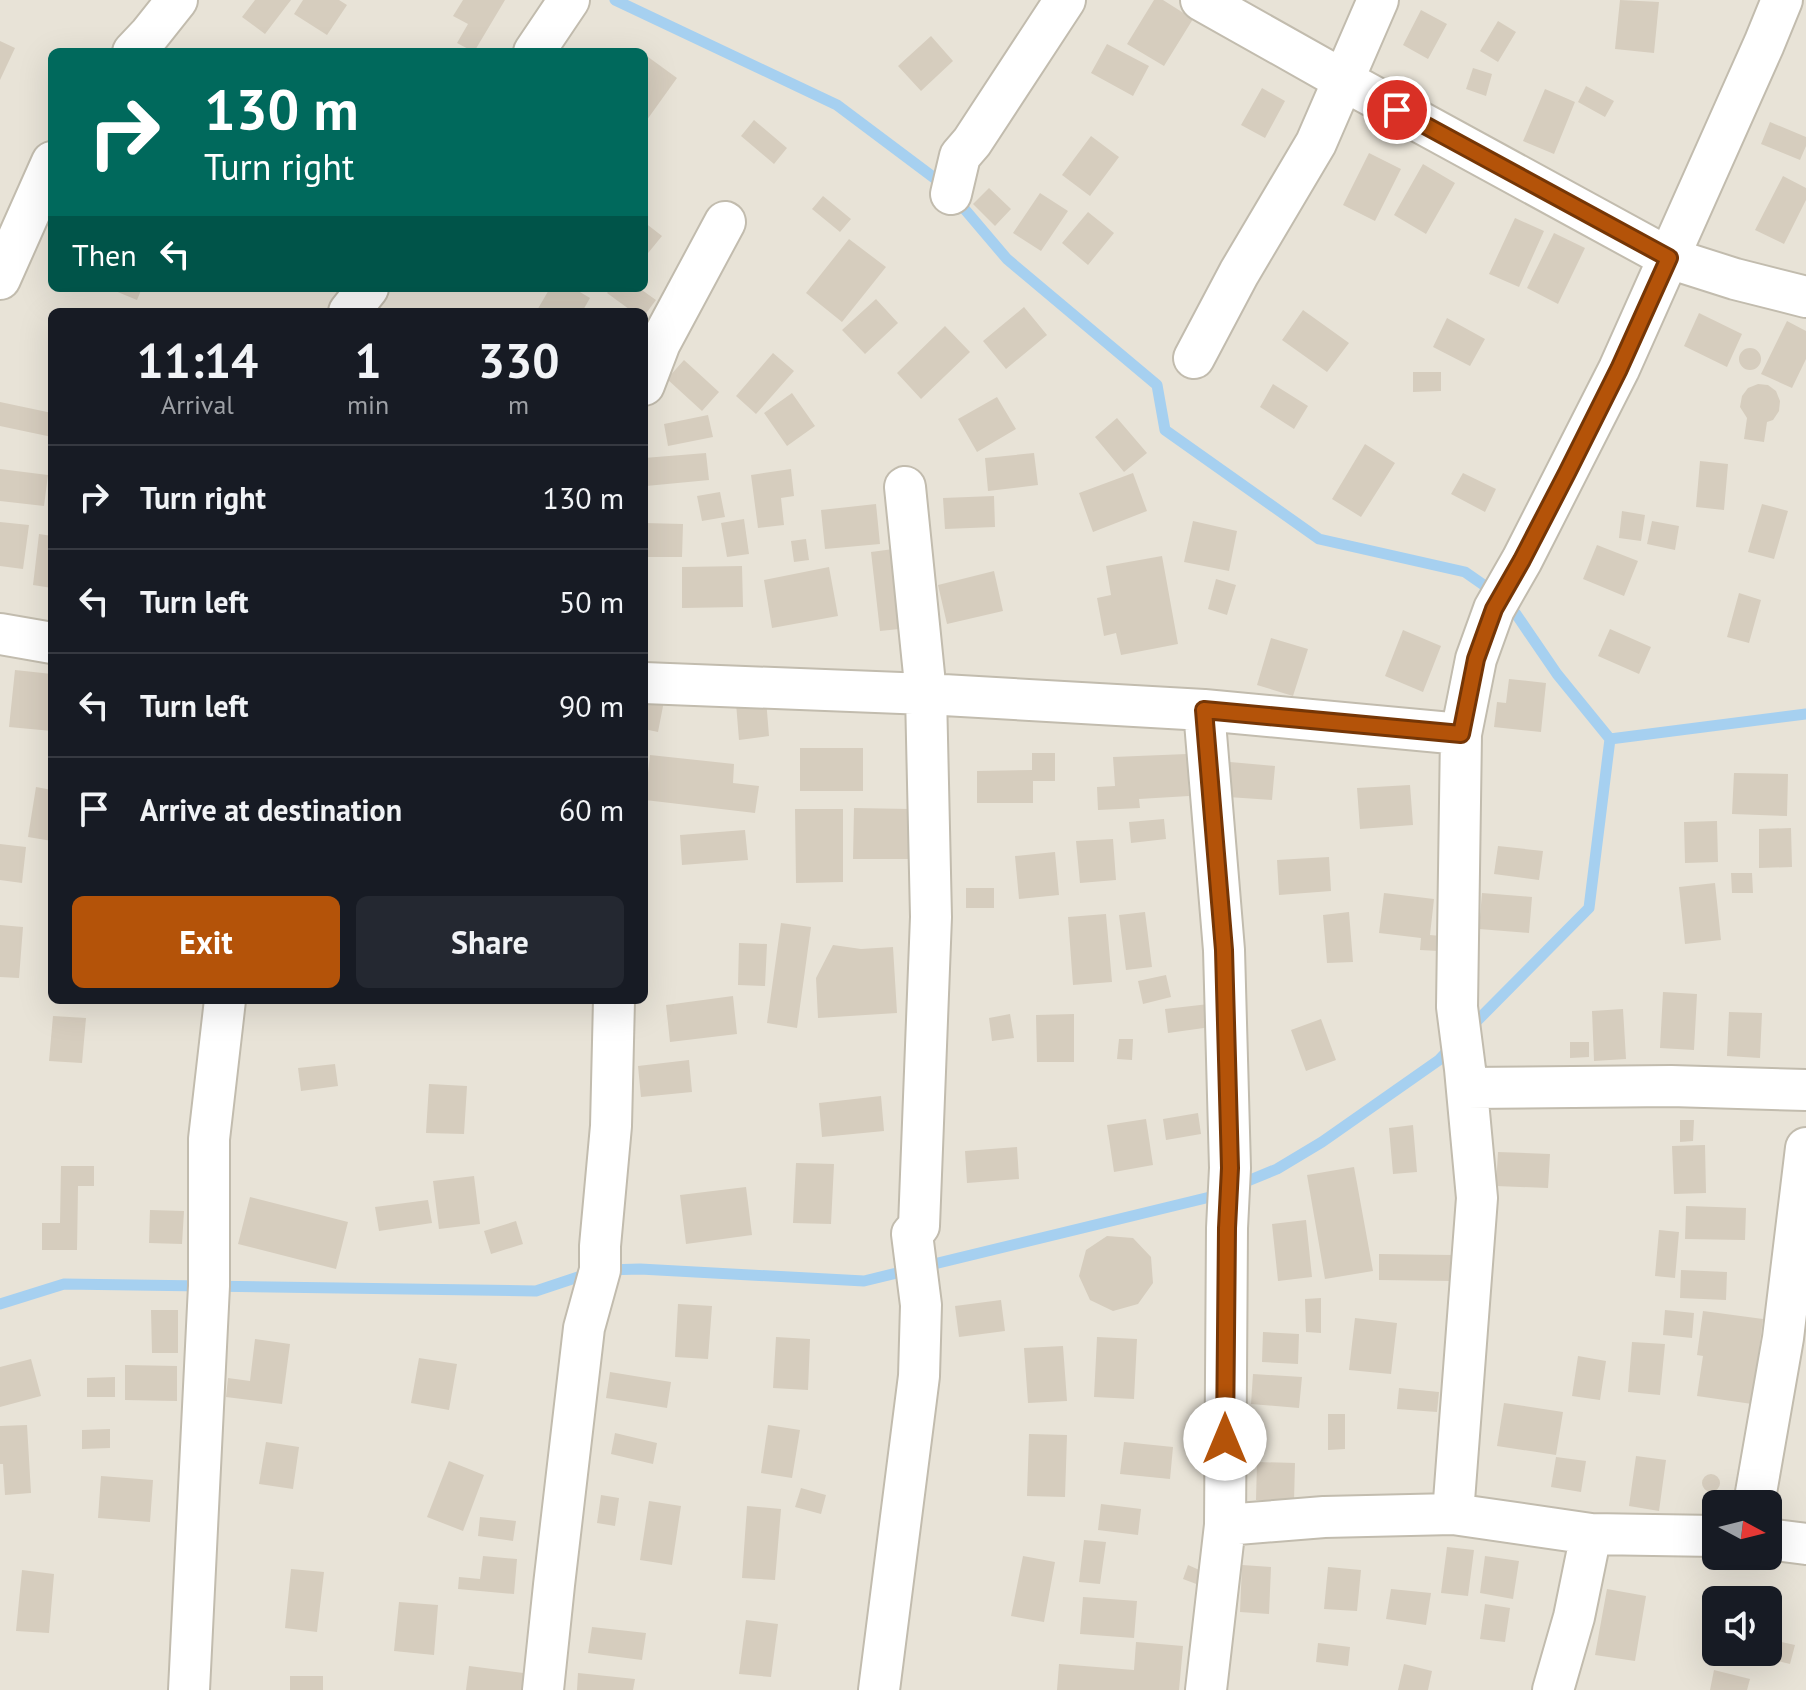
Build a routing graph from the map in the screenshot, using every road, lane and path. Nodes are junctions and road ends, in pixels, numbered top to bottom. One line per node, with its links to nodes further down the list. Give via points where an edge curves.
1 (177, 0): 7 (street)
2 (569, 0): 8 (street)
3 (1065, 0): 11 (street, via 960,156)
4 (1201, 0): 9 (street)
5 (1378, 0): 9 (street)
6 (1782, 0): 13 (street)
7 (137, 48)
8 (537, 48)
9 (1343, 80): 13 (street); 18 (street, via 1316,143)
10 (48, 171): 14 (street)
11 (951, 194)
12 (725, 222): 19 (street)
13 (1669, 258): 16 (street); 26 (street, via 1619,369 1500,598 1476,659)
14 (0, 279)
15 (365, 292): 17 (street)
16 (1806, 297)
17 (352, 308)
18 (1194, 358)
19 (648, 374)
20 (905, 487): 24 (street)
21 (0, 634): 22 (street)
22 (48, 642)
23 (648, 683): 24 (street)
24 (926, 694): 25 (street); 41 (street, via 931,917 919,1226 912,1234 921,1305 919,1376)
25 (1204, 710): 26 (street); 34 (street, via 1224,950 1230,1168)
26 (1461, 734): 29 (street, via 1457,1007)
27 (225, 1004): 39 (street, via 209,1139 209,1286)
28 (614, 1004): 40 (street, via 600,1270 584,1328)
29 (1467, 1088): 30 (street); 33 (street, via 1477,1198)
30 (1806, 1090)
31 (1806, 1148): 32 (street, via 1783,1338)
32 (1756, 1490)
33 (1453, 1514): 34 (street); 35 (street)
34 (1225, 1525): 42 (street)
35 (1591, 1534): 36 (street); 43 (street)
36 (1702, 1536)
37 (1782, 1541): 38 (street)
38 (1806, 1544)
39 (189, 1690)
40 (543, 1690)
41 (879, 1690)
42 (1206, 1690)
43 (1553, 1690)

